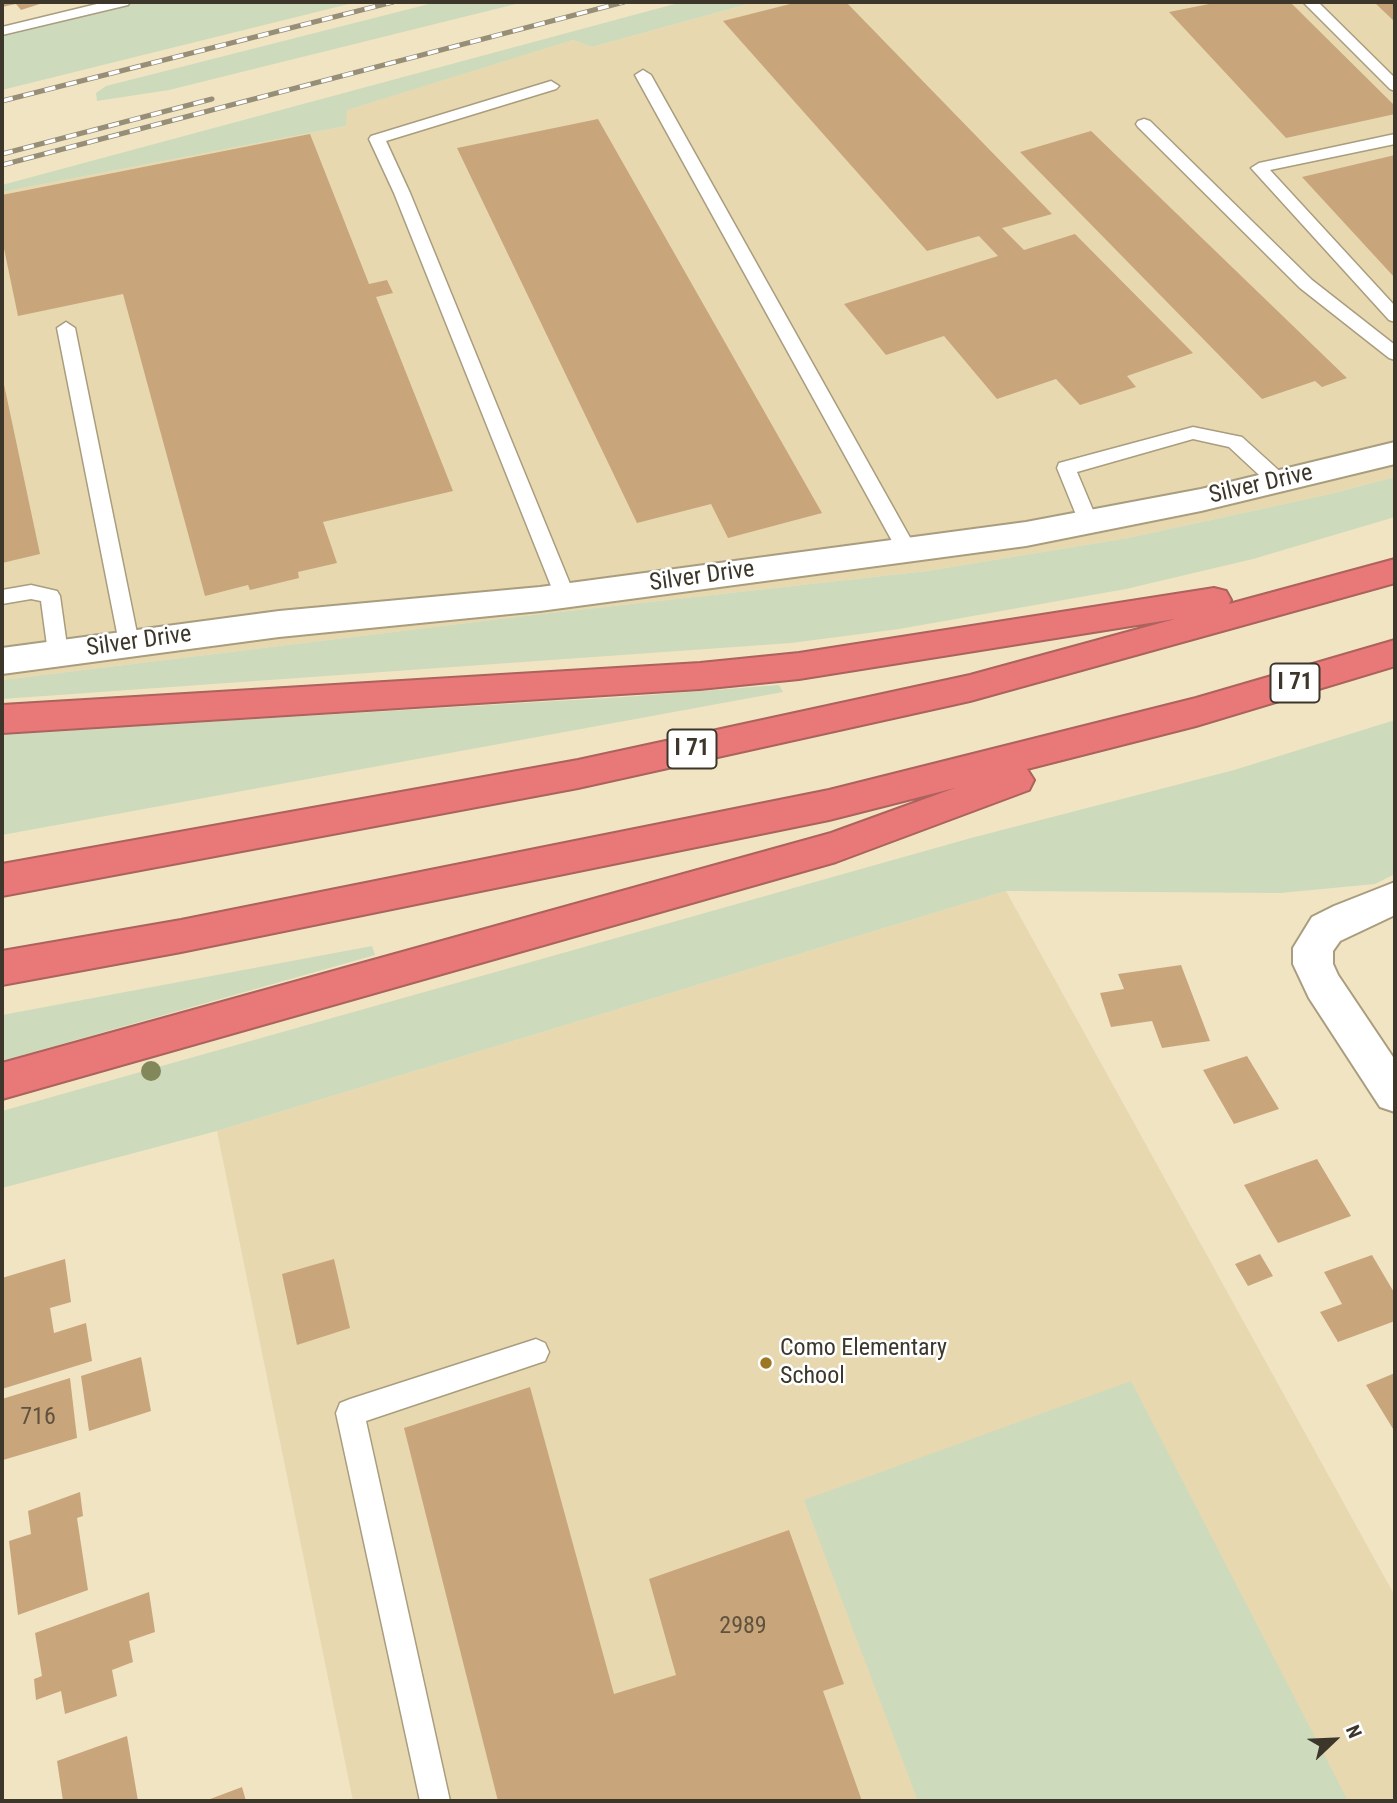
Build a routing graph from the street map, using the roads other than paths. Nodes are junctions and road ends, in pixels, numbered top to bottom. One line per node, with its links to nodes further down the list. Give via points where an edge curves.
1 (123, 2): 3 (lane)
2 (1310, 2): 6 (lane)
3 (2, 31)
4 (643, 75): 16 (lane)
5 (551, 86): 18 (lane, via 377,139)
6 (1395, 86)
7 (1144, 124): 12 (lane, via 1306,284)
8 (1395, 139): 9 (lane)
9 (1259, 168): 10 (lane)
10 (1395, 316)
11 (66, 328): 20 (lane)
12 (1395, 355)
13 (1395, 453): 14 (street, Silver Drive)
14 (1279, 481): 15 (street, Silver Drive); 15 (lane, via 1234,442 1193,433 1066,468)
15 (1088, 522): 16 (street, Silver Drive)
16 (907, 550): 18 (street, Silver Drive)
17 (1384, 575): 25 (highway, via 799,666); 26 (highway, I 71, via 970,688 578,774)
18 (565, 596): 20 (street, Silver Drive)
19 (2, 597): 21 (lane, via 31,592 50,596)
20 (130, 643): 21 (street, Silver Drive)
21 (58, 653): 23 (street, Silver Drive)
22 (1395, 653): 24 (highway, I 71)
23 (2, 661)
24 (1196, 712): 28 (highway, I 71, via 829,805 194,934); 29 (highway, via 836,847)
25 (2, 719)
26 (2, 880)
27 (1395, 898): 30 (street, via 1326,929 1313,948 1313,964 1323,986)
28 (2, 968)
29 (2, 1081)
30 (1395, 1094)
31 (536, 1352): 32 (lane, via 350,1413)
32 (435, 1801)

